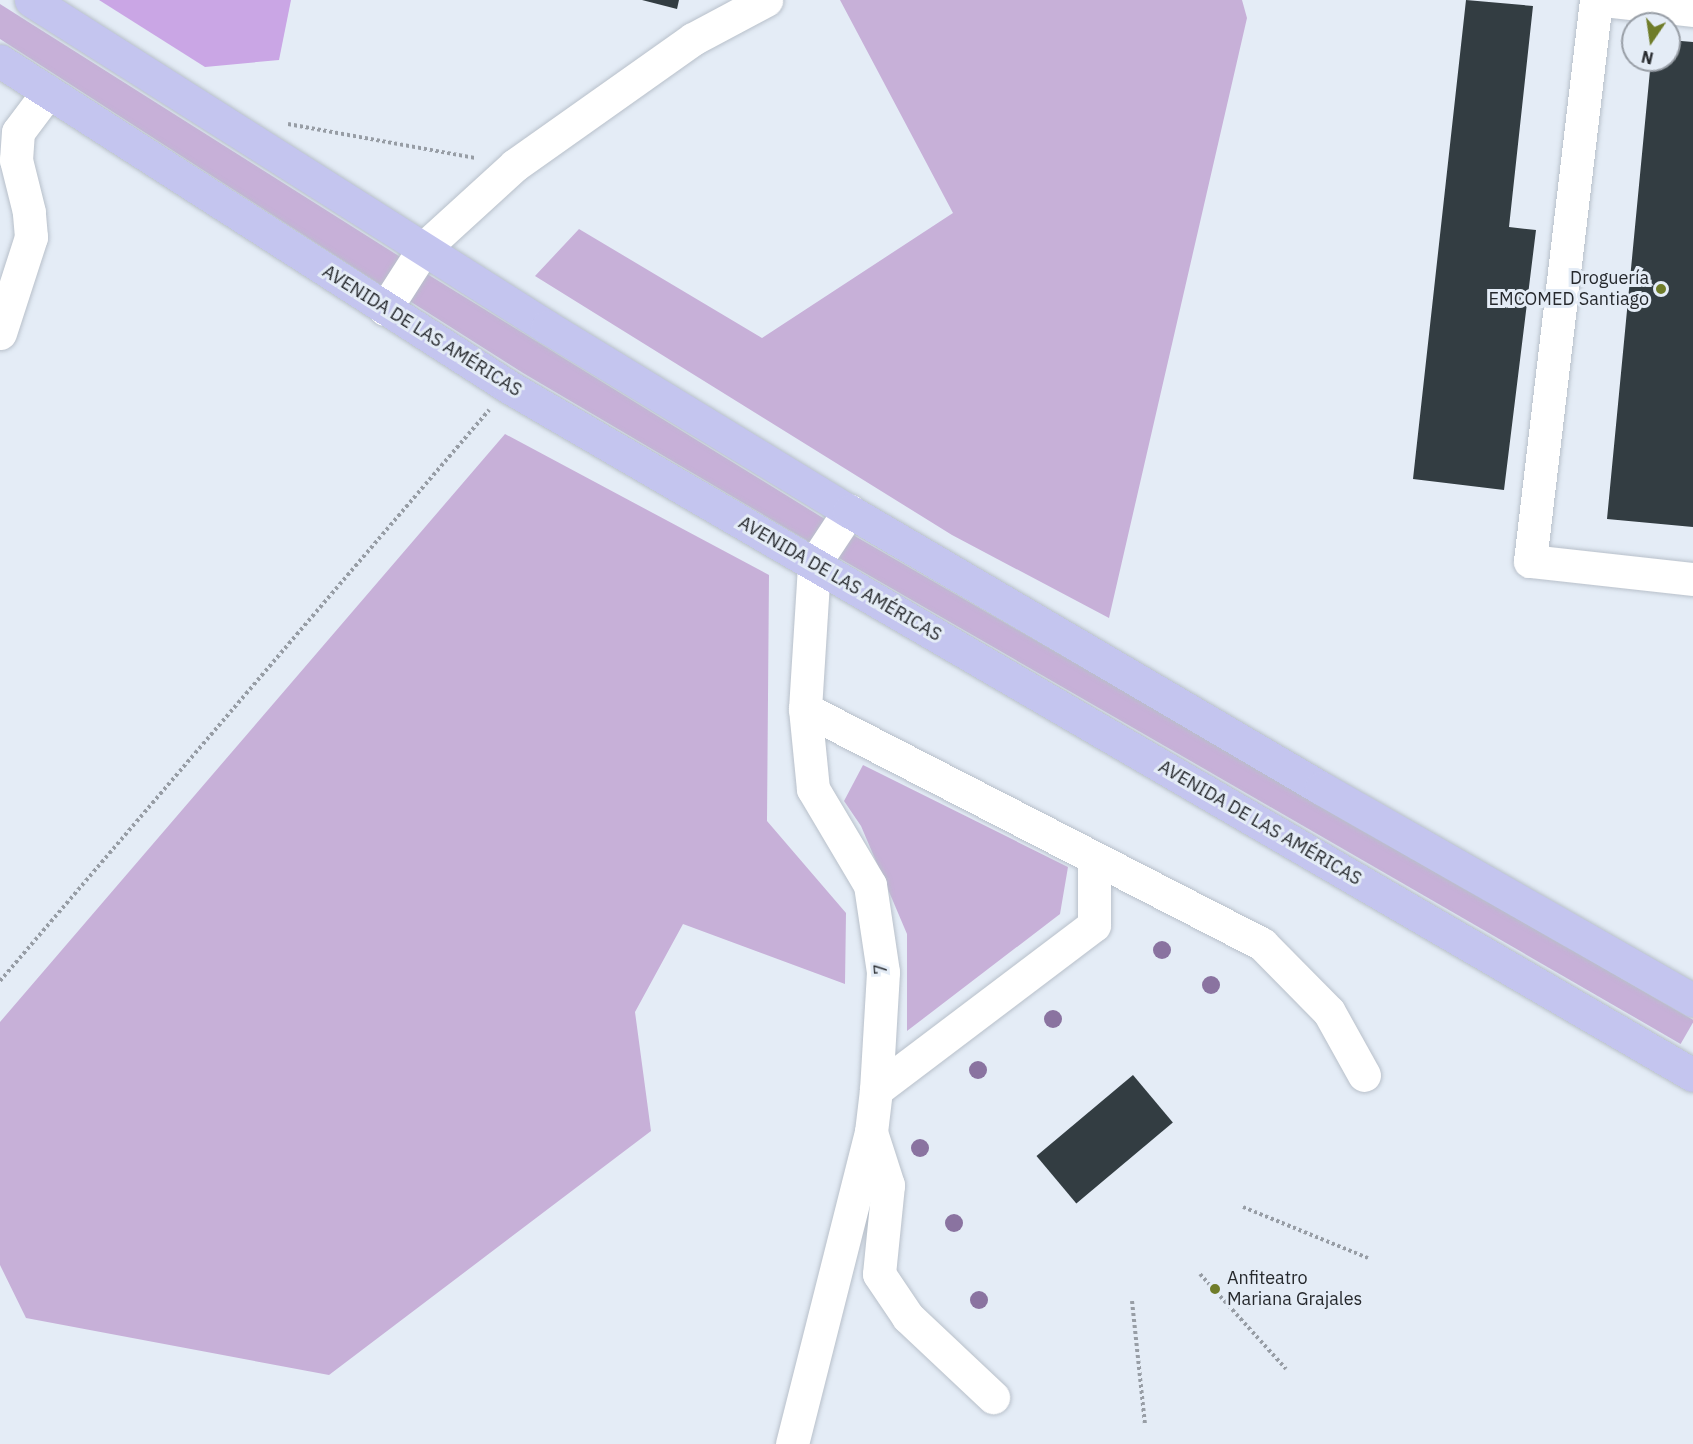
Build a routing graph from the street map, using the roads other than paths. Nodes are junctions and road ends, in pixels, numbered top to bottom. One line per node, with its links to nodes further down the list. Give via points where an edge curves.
1 (31, 0): 10 (main road)
2 (716, 0): 7 (street)
3 (766, 0): 7 (street)
4 (1596, 0): 15 (street, via 1530,561)
5 (1602, 0): 6 (street)
6 (1693, 10)
7 (693, 39): 10 (street, via 515,165)
8 (1, 64): 9 (main road, AVENIDA DE LAS AMÉRICAS)
9 (48, 92): 11 (main road, AVENIDA DE LAS AMÉRICAS); 12 (street, via 18,132 16,160 31,237)
10 (424, 248): 11 (street); 13 (main road)
11 (385, 309): 14 (main road, AVENIDA DE LAS AMÉRICAS, via 509,387)
12 (0, 333)
13 (849, 511): 14 (street, 7); 18 (main road, via 1321,788)
14 (814, 564): 16 (street, 7); 20 (main road, AVENIDA DE LAS AMÉRICAS)
15 (1693, 579)
16 (805, 709): 17 (street); 21 (street, 7, via 813,789 870,885 883,972)
17 (1094, 859): 19 (street, via 1262,944 1329,1012); 21 (street, via 1094,925)
18 (1693, 1000)
19 (1364, 1075)
20 (1693, 1075)
21 (876, 1090): 22 (street, 7)
22 (871, 1132): 23 (street, via 888,1185 879,1274 908,1317); 24 (street, 7)
23 (993, 1397)
24 (792, 1444)

